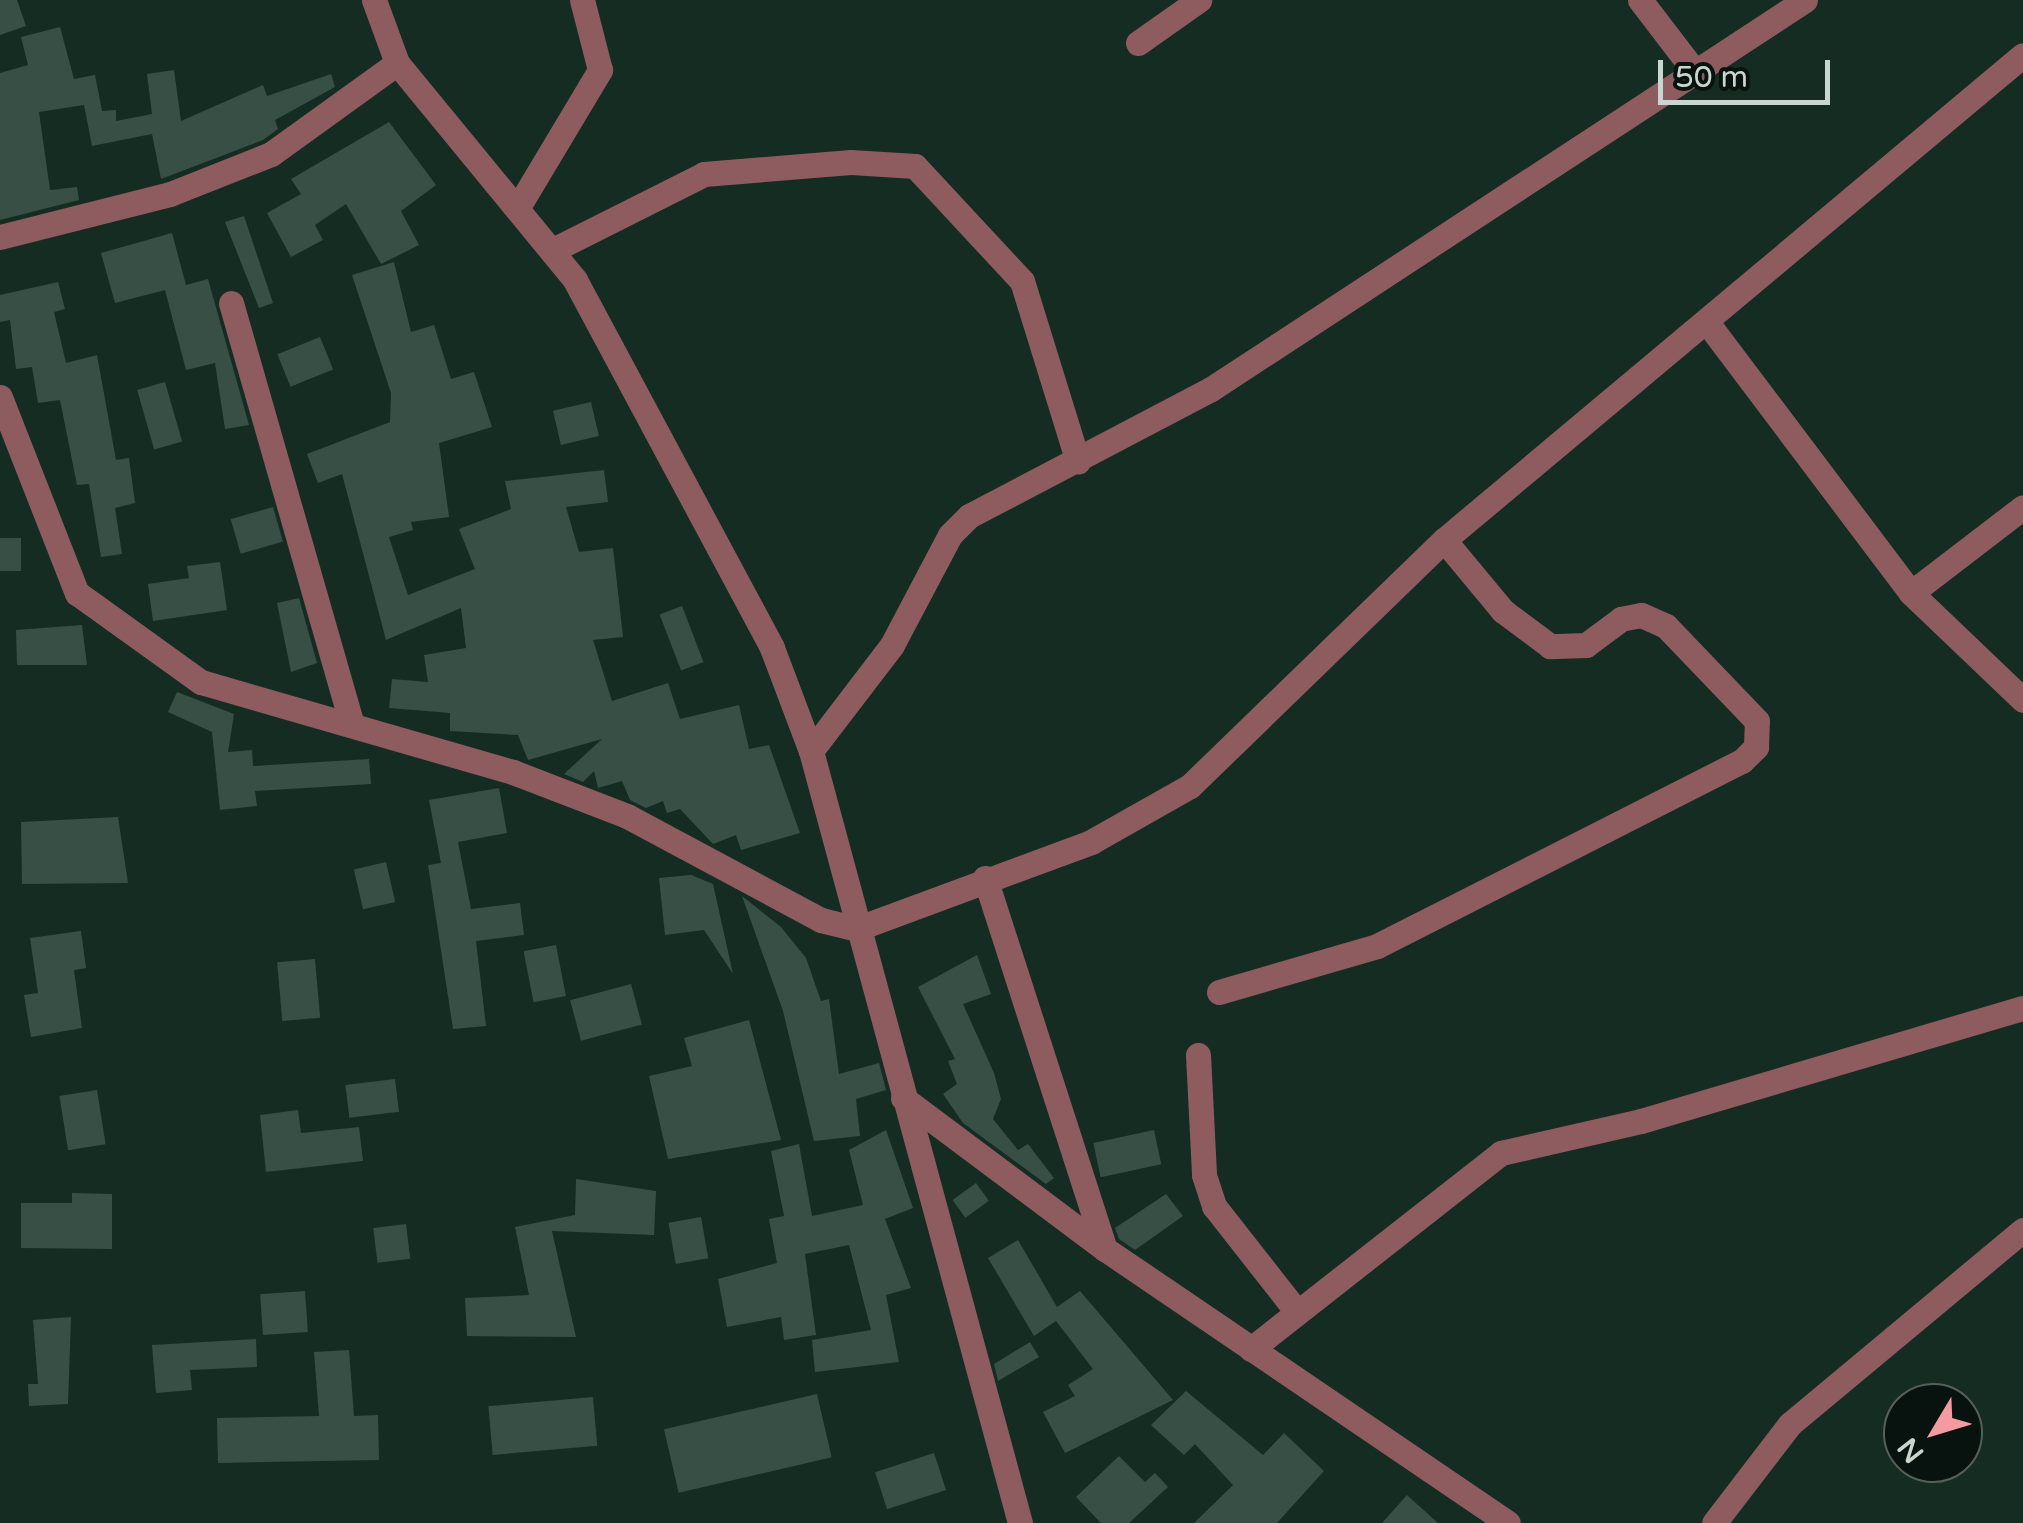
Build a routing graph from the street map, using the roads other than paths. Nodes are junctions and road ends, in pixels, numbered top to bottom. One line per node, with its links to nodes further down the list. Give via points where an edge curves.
1 (374, 0): 8 (street)
2 (582, 0): 10 (street, via 600,70)
3 (1200, 0): 6 (street)
4 (1640, 0): 9 (street)
5 (1805, 0): 9 (street)
6 (1138, 44)
7 (2023, 54): 14 (street)
8 (397, 63): 10 (street); 11 (street, via 271,154 170,194)
9 (1693, 69): 16 (street, via 1211,389)
10 (518, 207): 12 (street)
11 (0, 237)
12 (553, 250): 16 (street, via 714,172 851,162 916,166 1022,281); 22 (street, via 772,648)
13 (231, 303): 21 (street)
14 (1706, 321): 18 (street); 19 (street)
15 (0, 396): 21 (street, via 77,593 202,682)
16 (1078, 462): 22 (street, via 970,516 950,535 892,644)
17 (2023, 507): 19 (street)
18 (1444, 540): 23 (street, via 1190,786 1090,842); 25 (street, via 1503,611 1550,646 1586,645 1621,619 1641,616 1666,626 1757,721 1756,747 1742,762 1377,946)
19 (1911, 593): 20 (street)
20 (2023, 700)
21 (352, 725): 24 (street, via 626,816 822,920)
22 (811, 752): 24 (street)
23 (984, 878): 24 (street); 30 (street)
24 (856, 929): 28 (street)
25 (1220, 992)
26 (2023, 1008): 31 (street, via 1641,1121 1501,1153)
27 (1198, 1055): 31 (street, via 1204,1175 1214,1206)
28 (902, 1098): 30 (street); 33 (street)
29 (2023, 1230): 35 (street, via 1790,1424)
30 (1105, 1249): 32 (street)
31 (1296, 1312): 32 (street)
32 (1251, 1349): 34 (street)
33 (1020, 1523)
34 (1508, 1523)
35 (1714, 1523)

